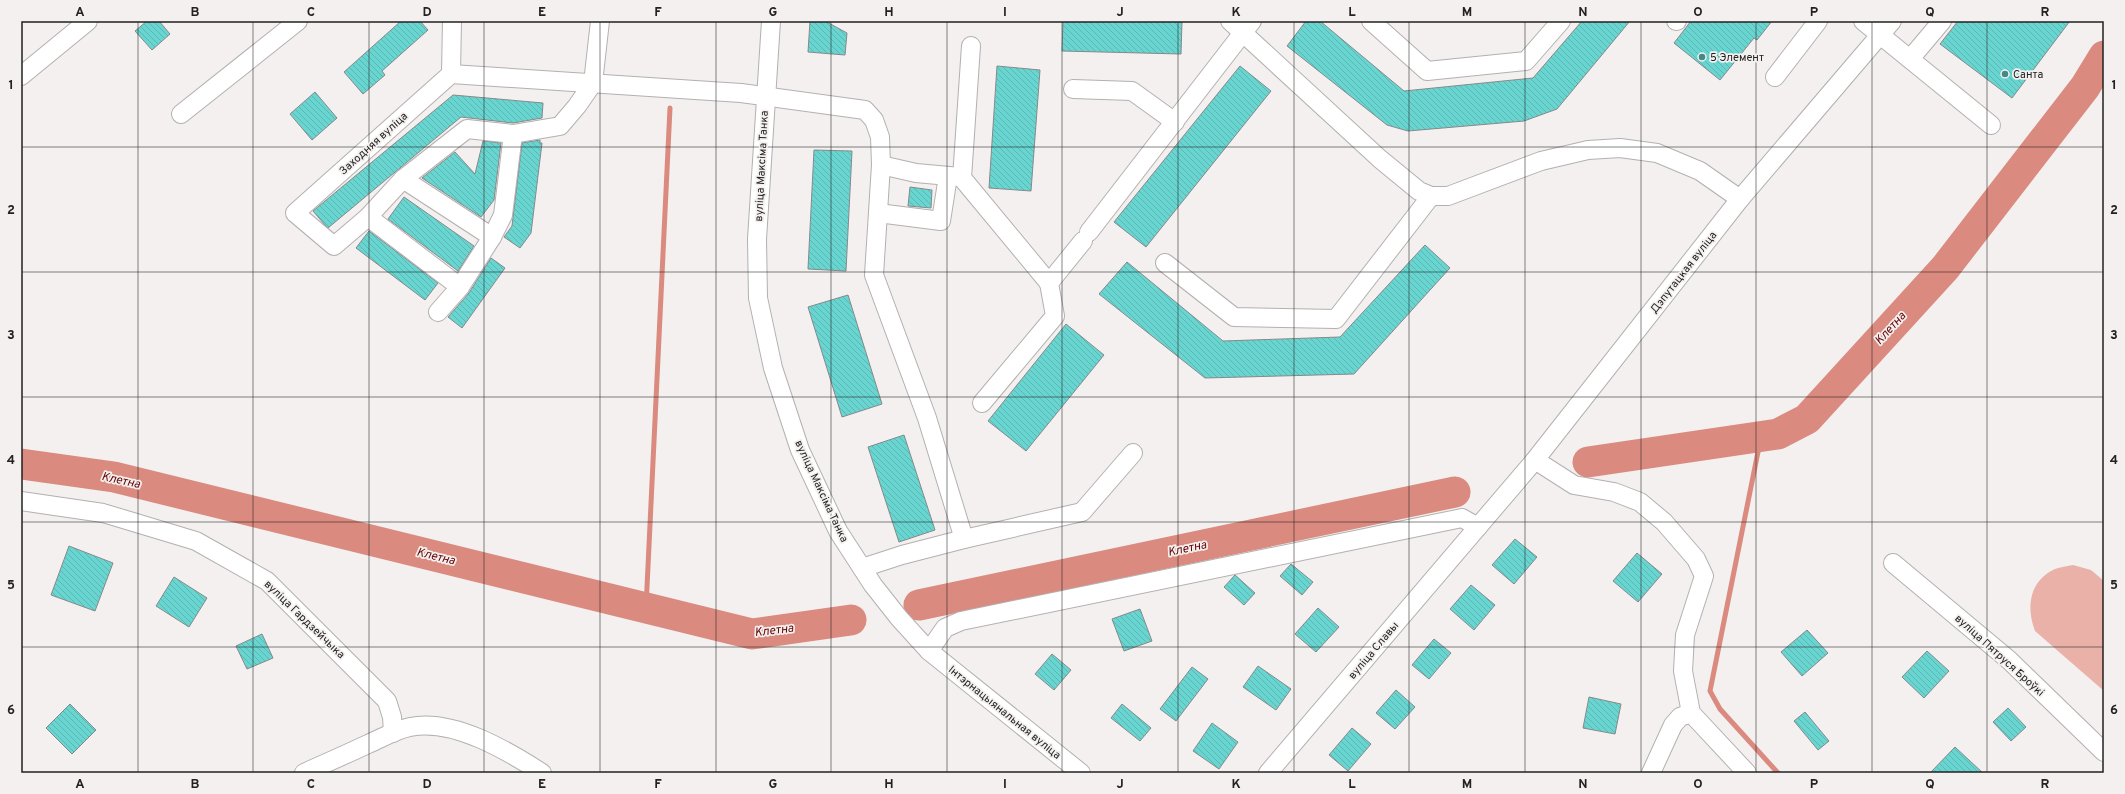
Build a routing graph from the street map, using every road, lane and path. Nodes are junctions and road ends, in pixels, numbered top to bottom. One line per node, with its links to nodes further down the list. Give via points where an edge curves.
1 (88, 21): 18 (street)
2 (298, 21): 23 (street)
3 (452, 21): 17 (street)
4 (600, 21): 20 (street)
5 (771, 21): 22 (street, вуліца Максіма Танка)
6 (1230, 21): 13 (street)
7 (1371, 21): 8 (street, via 1427,71 1526,60)
8 (1561, 21)
9 (1818, 21): 19 (street)
10 (1863, 21): 14 (street)
11 (1892, 21): 14 (street, Дэпутацкая вуліца)
12 (1942, 21): 16 (street)
13 (1247, 28): 24 (street); 30 (street, via 1380,159 1419,191)
14 (1880, 36): 16 (street); 31 (street, Дэпутацкая вуліца)
15 (971, 46): 28 (street)
16 (1910, 59): 25 (street)
17 (451, 74): 20 (street); 33 (street, Заходняя вуліца, via 295,213 334,246)
18 (21, 76)
19 (1775, 77)
20 (593, 83): 22 (street); 26 (street, via 560,126)
21 (1073, 89): 24 (street, via 1132,91)
22 (766, 97): 27 (street, via 865,110 874,120 880,137); 46 (street, вуліца Максіма Танка, via 757,238 758,298 773,368 800,450 838,531)
23 (181, 114)
24 (1175, 122): 36 (street)
25 (1991, 125)
26 (513, 134): 29 (street, via 467,129); 34 (street, via 503,214)
27 (881, 165): 28 (street); 32 (street)
28 (955, 177): 32 (street, via 941,221); 36 (street)
29 (403, 179): 33 (street); 34 (street)
30 (1431, 196): 31 (street, via 1448,196 1541,160 1588,150 1620,148 1657,153 1700,171); 35 (street, via 1336,320 1234,317)
31 (1740, 199): 41 (street, Дэпутацкая вуліца)
32 (878, 213): 44 (street, via 874,275 927,418)
33 (368, 217): 37 (street)
34 (492, 237): 37 (street)
35 (1164, 264)
36 (1049, 283): 39 (street, via 1055,316)
37 (460, 287): 38 (street)
38 (438, 312)
39 (982, 403)
40 (1133, 453): 44 (street, via 1082,512)
41 (1534, 460): 43 (street, Дэпутацкая вуліца); 48 (street, via 1574,485 1614,492 1640,502 1664,522 1696,559 1704,576 1685,635 1683,671)
42 (21, 501): 49 (street, вуліца Гардзейчыка, via 103,512 196,541 267,581 387,701)
43 (1478, 527): 47 (street, via 1462,518 961,621 945,628); 54 (street, вуліца Славы)
44 (964, 539): 46 (street)
45 (1893, 562): 50 (street, вуліца Пятруся Броўкі, via 2010,660)
46 (862, 568): 47 (street, вуліца Максіма Танка, via 895,613)
47 (929, 651): 53 (street, Інтэрнацыянальная вуліца)
48 (1691, 713): 55 (street, via 1680,717 1672,724); 56 (street)
49 (393, 733): 51 (street); 52 (street, via 411,727 436,726 468,734 515,756)
50 (2104, 752)
51 (304, 773)
52 (542, 773)
53 (1081, 773)
54 (1268, 773)
55 (1651, 773)
56 (1747, 773)

